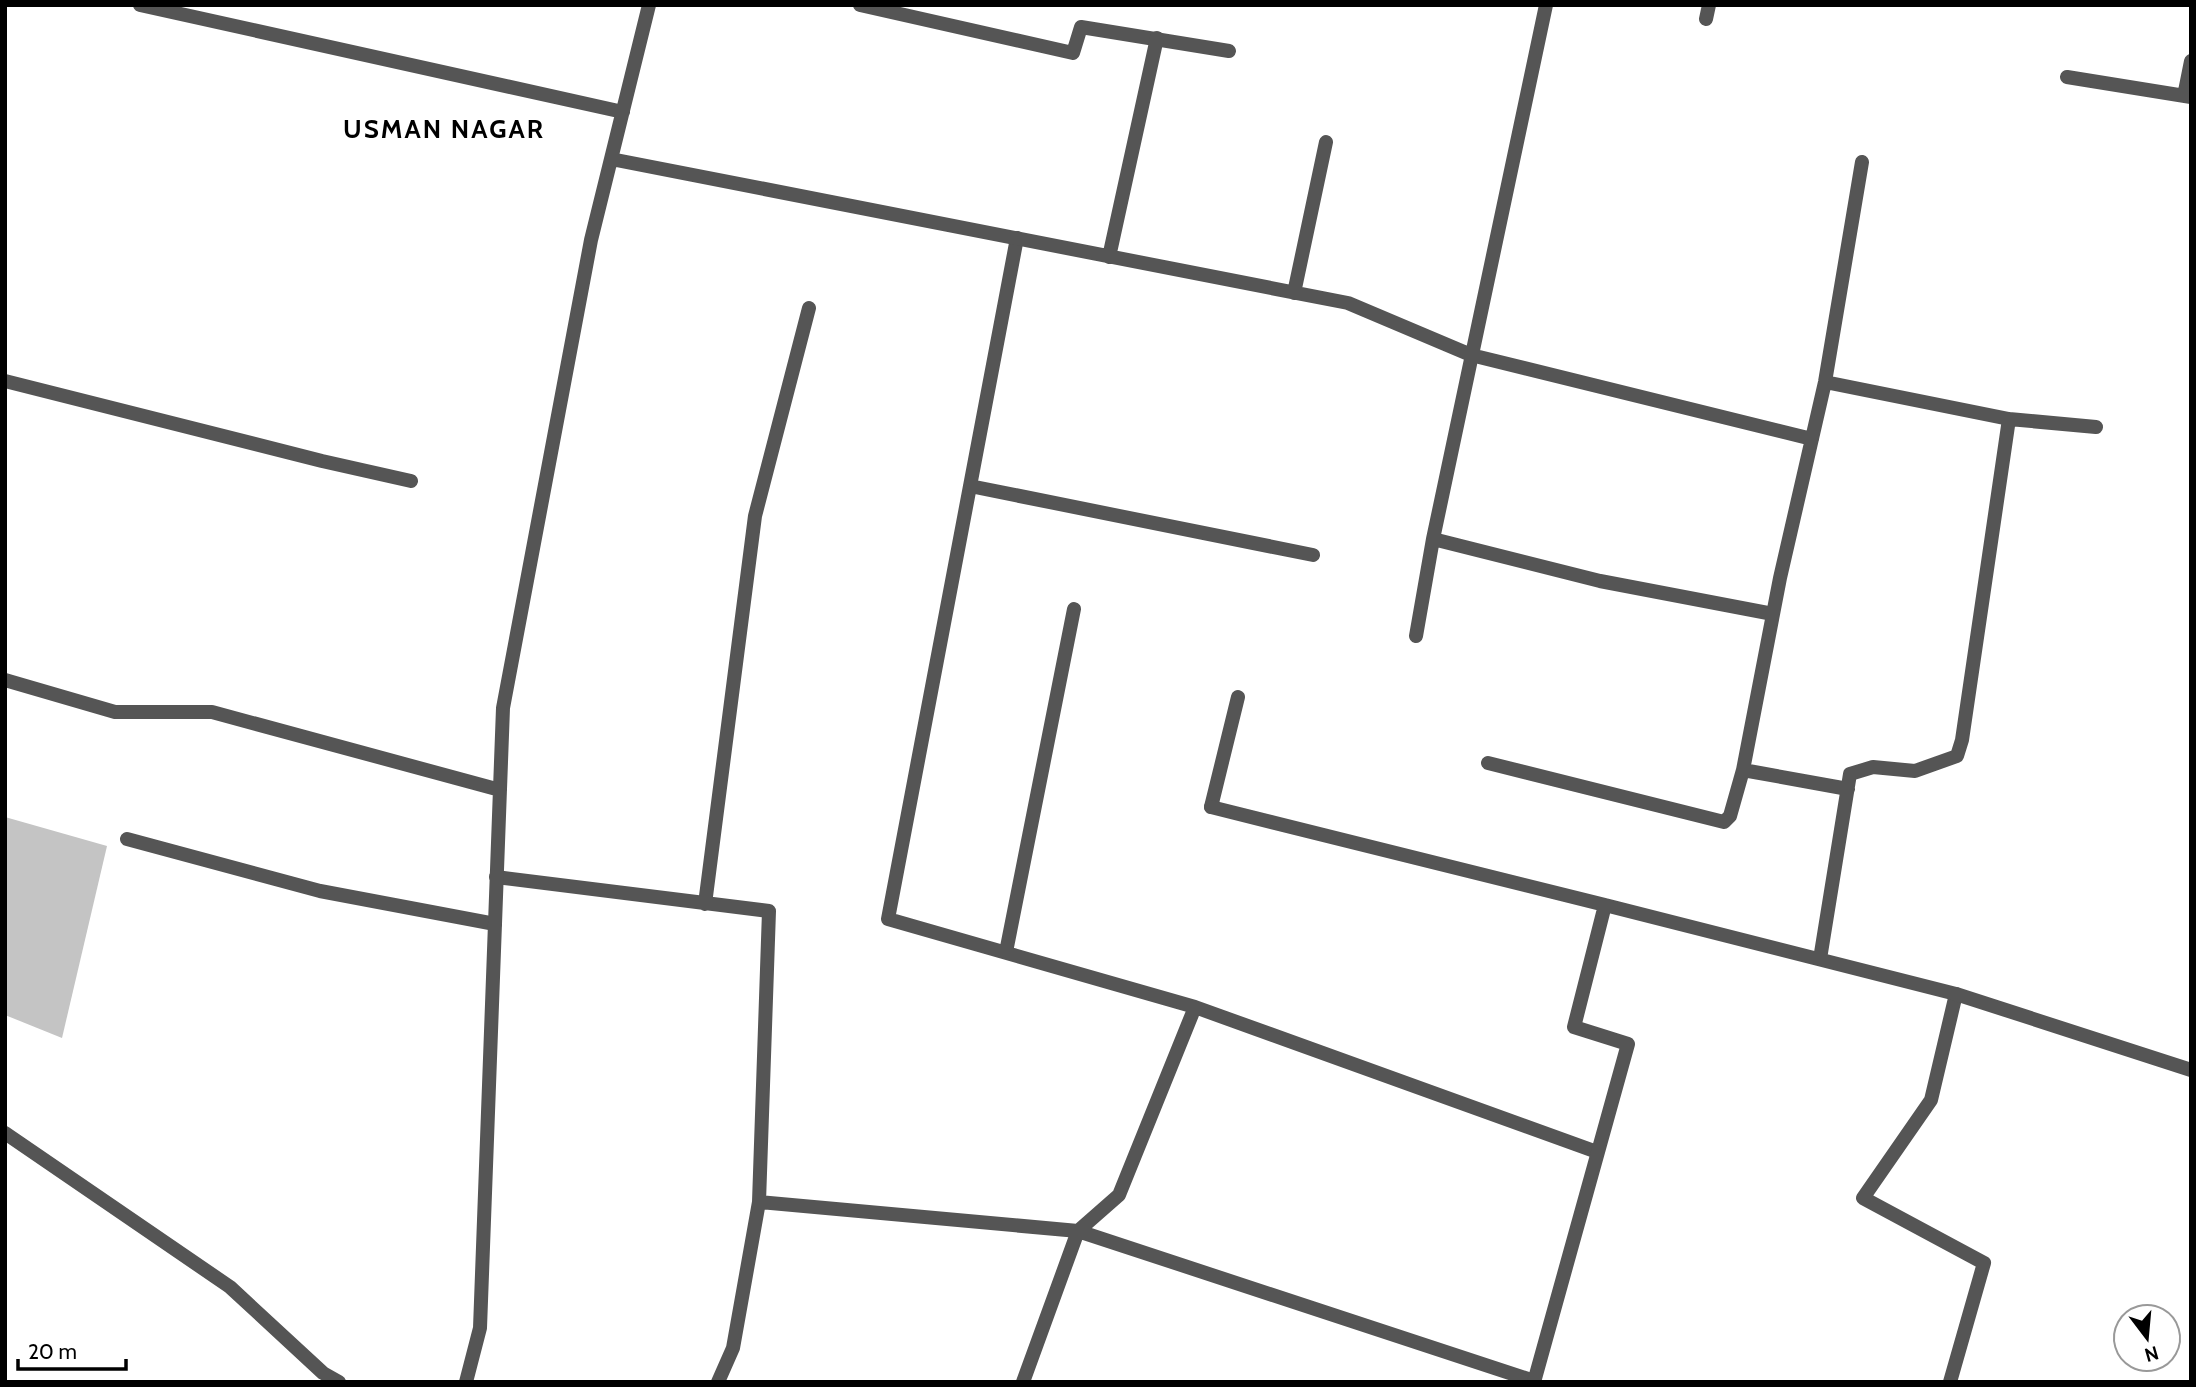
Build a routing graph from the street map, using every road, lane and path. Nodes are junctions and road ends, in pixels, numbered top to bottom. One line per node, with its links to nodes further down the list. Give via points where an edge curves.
1 (140, 5): 10 (street)
2 (649, 5): 10 (street)
3 (860, 5): 5 (street, via 1073,53 1081,26)
4 (1546, 5): 18 (street)
5 (1157, 38): 6 (street); 15 (street)
6 (1229, 51)
7 (2191, 61): 9 (street)
8 (2067, 77): 9 (street)
9 (2188, 96)
10 (623, 112): 12 (street)
11 (1326, 142): 16 (street)
12 (611, 159): 14 (street); 36 (street, via 591,240 503,708)
13 (1862, 162): 20 (street)
14 (1017, 238): 15 (street); 25 (street)
15 (1109, 257): 16 (street)
16 (1294, 293): 18 (street, via 1348,303)
17 (809, 308): 39 (street, via 755,516)
18 (1471, 355): 23 (street); 26 (street)
19 (5, 381): 24 (street)
20 (1825, 382): 21 (street); 23 (street)
21 (2009, 419): 22 (street); 35 (street, via 1957,757 1915,771 1873,766 1850,774)
22 (2096, 427)
23 (1812, 439): 29 (street)
24 (411, 481)
25 (970, 486): 27 (street); 42 (street, via 888,919)
26 (1433, 539): 29 (street, via 1600,582); 30 (street)
27 (1313, 555)
28 (1074, 609): 42 (street)
29 (1773, 614): 34 (street)
30 (1416, 636)
31 (5, 680): 36 (street, via 114,712 212,712)
32 (1238, 697): 40 (street, via 1211,807)
33 (1488, 763): 34 (street, via 1724,822 1730,816)
34 (1743, 770): 35 (street)
35 (1848, 789): 43 (street)
36 (500, 790): 38 (street)
37 (127, 839): 41 (street, via 320,891)
38 (496, 877): 39 (street); 41 (street)
39 (705, 904): 49 (street, via 769,911)
40 (1605, 905): 43 (street); 48 (street, via 1574,1027 1628,1044)
41 (495, 924): 53 (street, via 480,1328)
42 (1006, 952): 45 (street)
43 (1819, 959): 44 (street)
44 (1956, 994): 46 (street); 56 (street, via 1931,1100 1863,1198 1984,1263)
45 (1195, 1007): 48 (street); 50 (street, via 1119,1195)
46 (2191, 1070)
47 (5, 1133): 52 (street, via 230,1287 323,1373)
48 (1597, 1152): 51 (street)
49 (759, 1202): 50 (street); 54 (street, via 733,1348)
50 (1077, 1231): 51 (street); 55 (street)
51 (1534, 1381)
52 (339, 1382)
53 (466, 1382)
54 (719, 1382)
55 (1023, 1382)
56 (1950, 1382)

